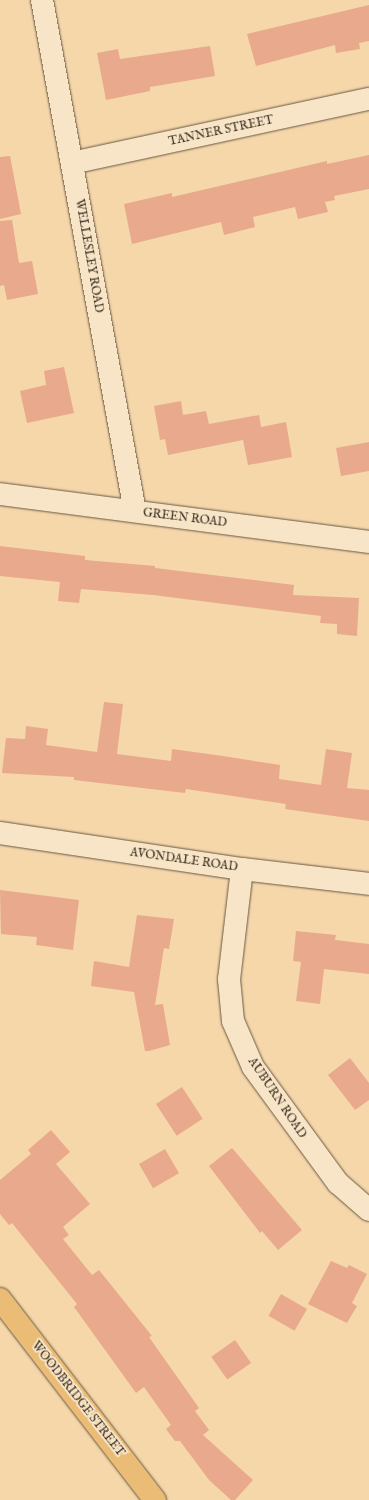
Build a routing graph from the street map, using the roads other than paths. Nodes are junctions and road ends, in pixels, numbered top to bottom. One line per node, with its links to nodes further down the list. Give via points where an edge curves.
1 (42, 0): 3 (street, WELLESLEY ROAD)
2 (369, 99): 3 (street, TANNER STREET)
3 (72, 163): 5 (street, WELLESLEY ROAD)
4 (0, 494): 5 (street, GREEN ROAD)
5 (135, 511): 6 (street, GREEN ROAD)
6 (369, 542)
7 (0, 833): 8 (street, AVONDALE ROAD)
8 (242, 868): 9 (street, AVONDALE ROAD); 10 (street, AUBURN ROAD, via 230,979 233,1021 253,1066 338,1183)
9 (369, 884)
10 (369, 1210)
11 (0, 1299): 12 (main road, WOODBRIDGE STREET)
12 (155, 1500)

